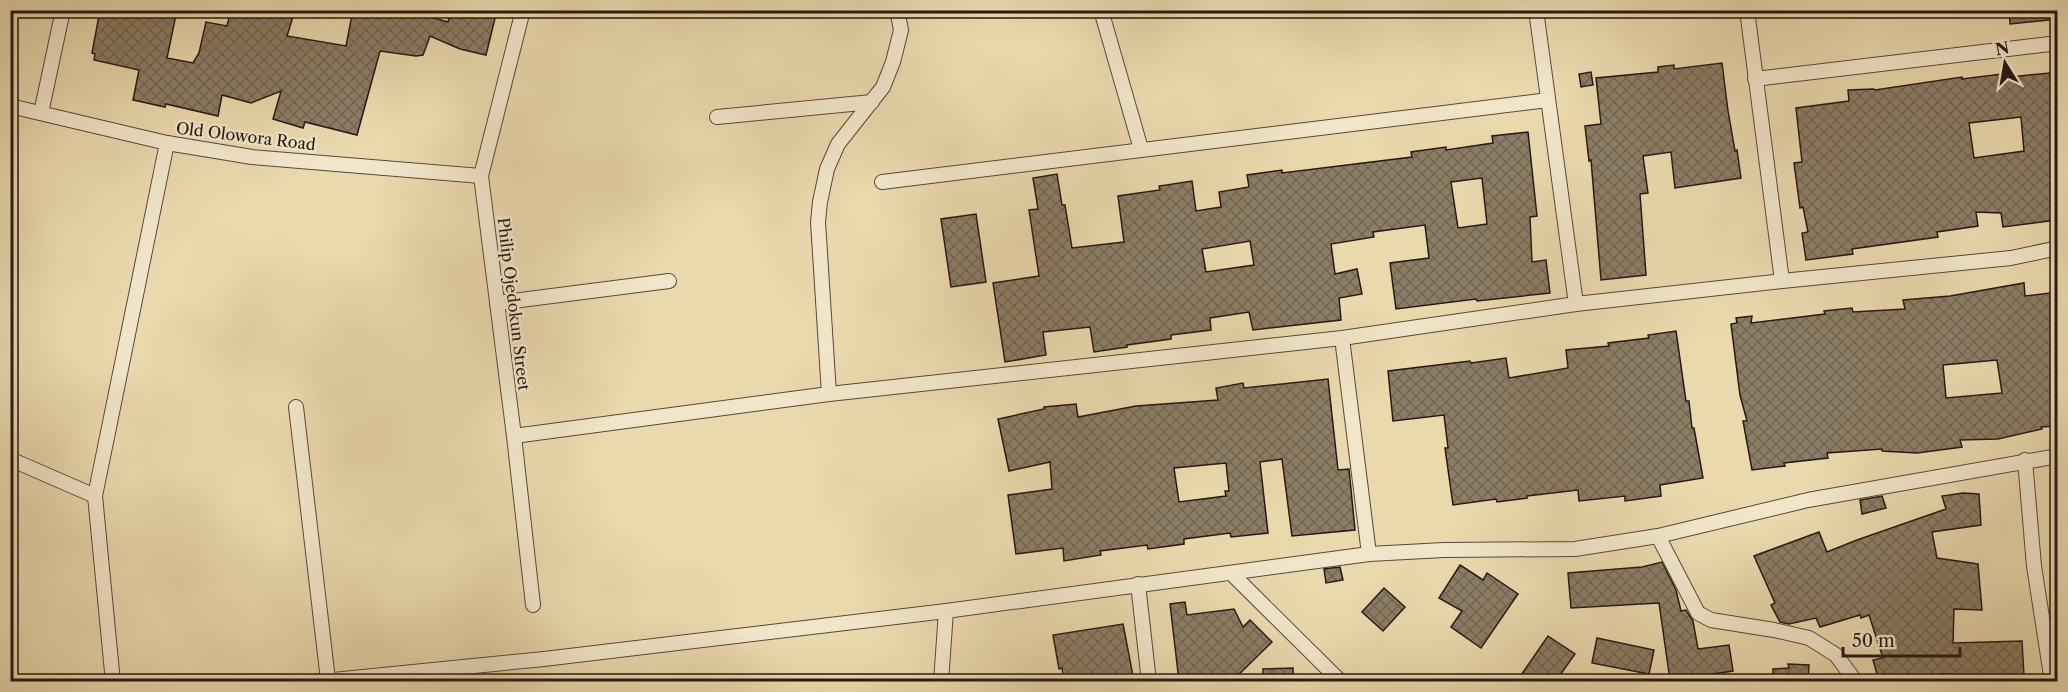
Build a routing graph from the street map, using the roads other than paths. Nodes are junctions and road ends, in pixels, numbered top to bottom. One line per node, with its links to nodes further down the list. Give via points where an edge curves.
1 (63, 10): 12 (street)
2 (523, 10): 16 (street, Philip Ojedokun Street)
3 (897, 10): 10 (street, via 900,41 883,87)
4 (1101, 10): 15 (street)
5 (1536, 10): 9 (street)
6 (1747, 10): 8 (street)
7 (2058, 43): 8 (street)
8 (1755, 79): 20 (street)
9 (1548, 100): 15 (street); 22 (street)
10 (872, 102): 13 (street); 24 (street, via 838,144 827,169 820,202)
11 (10, 106): 12 (street, Old Olowora Road)
12 (40, 113): 14 (street, Old Olowora Road)
13 (717, 117)
14 (167, 143): 16 (street, Old Olowora Road, via 252,157); 30 (street)
15 (1141, 149): 17 (street)
16 (481, 176): 21 (street, Philip Ojedokun Street)
17 (882, 182)
18 (2058, 248): 20 (street, via 2011,258)
19 (669, 281): 21 (street)
20 (1782, 281): 22 (street)
21 (497, 303): 26 (street, Philip Ojedokun Street)
22 (1576, 304): 23 (street)
23 (1342, 338): 24 (street); 32 (street)
24 (829, 394): 26 (street)
25 (296, 407): 37 (street)
26 (514, 436): 35 (street, Philip Ojedokun Street)
27 (2058, 456): 29 (street)
28 (10, 459): 30 (street)
29 (2025, 460): 31 (street, via 1808,500); 38 (street, via 2034,566)
30 (95, 496): 39 (street)
31 (1658, 536): 32 (street, via 1575,549); 44 (street, via 1698,613 1711,620 1809,638 1836,655)
32 (1369, 554): 33 (street)
33 (1231, 573): 34 (street); 43 (street)
34 (1138, 584): 36 (street); 42 (street)
35 (533, 606)
36 (946, 610): 37 (street, via 544,659); 41 (street)
37 (328, 680): 40 (street)
38 (2053, 680)
39 (113, 681)
40 (313, 681)
41 (941, 681)
42 (1149, 681)
43 (1341, 681)
44 (1856, 681)

